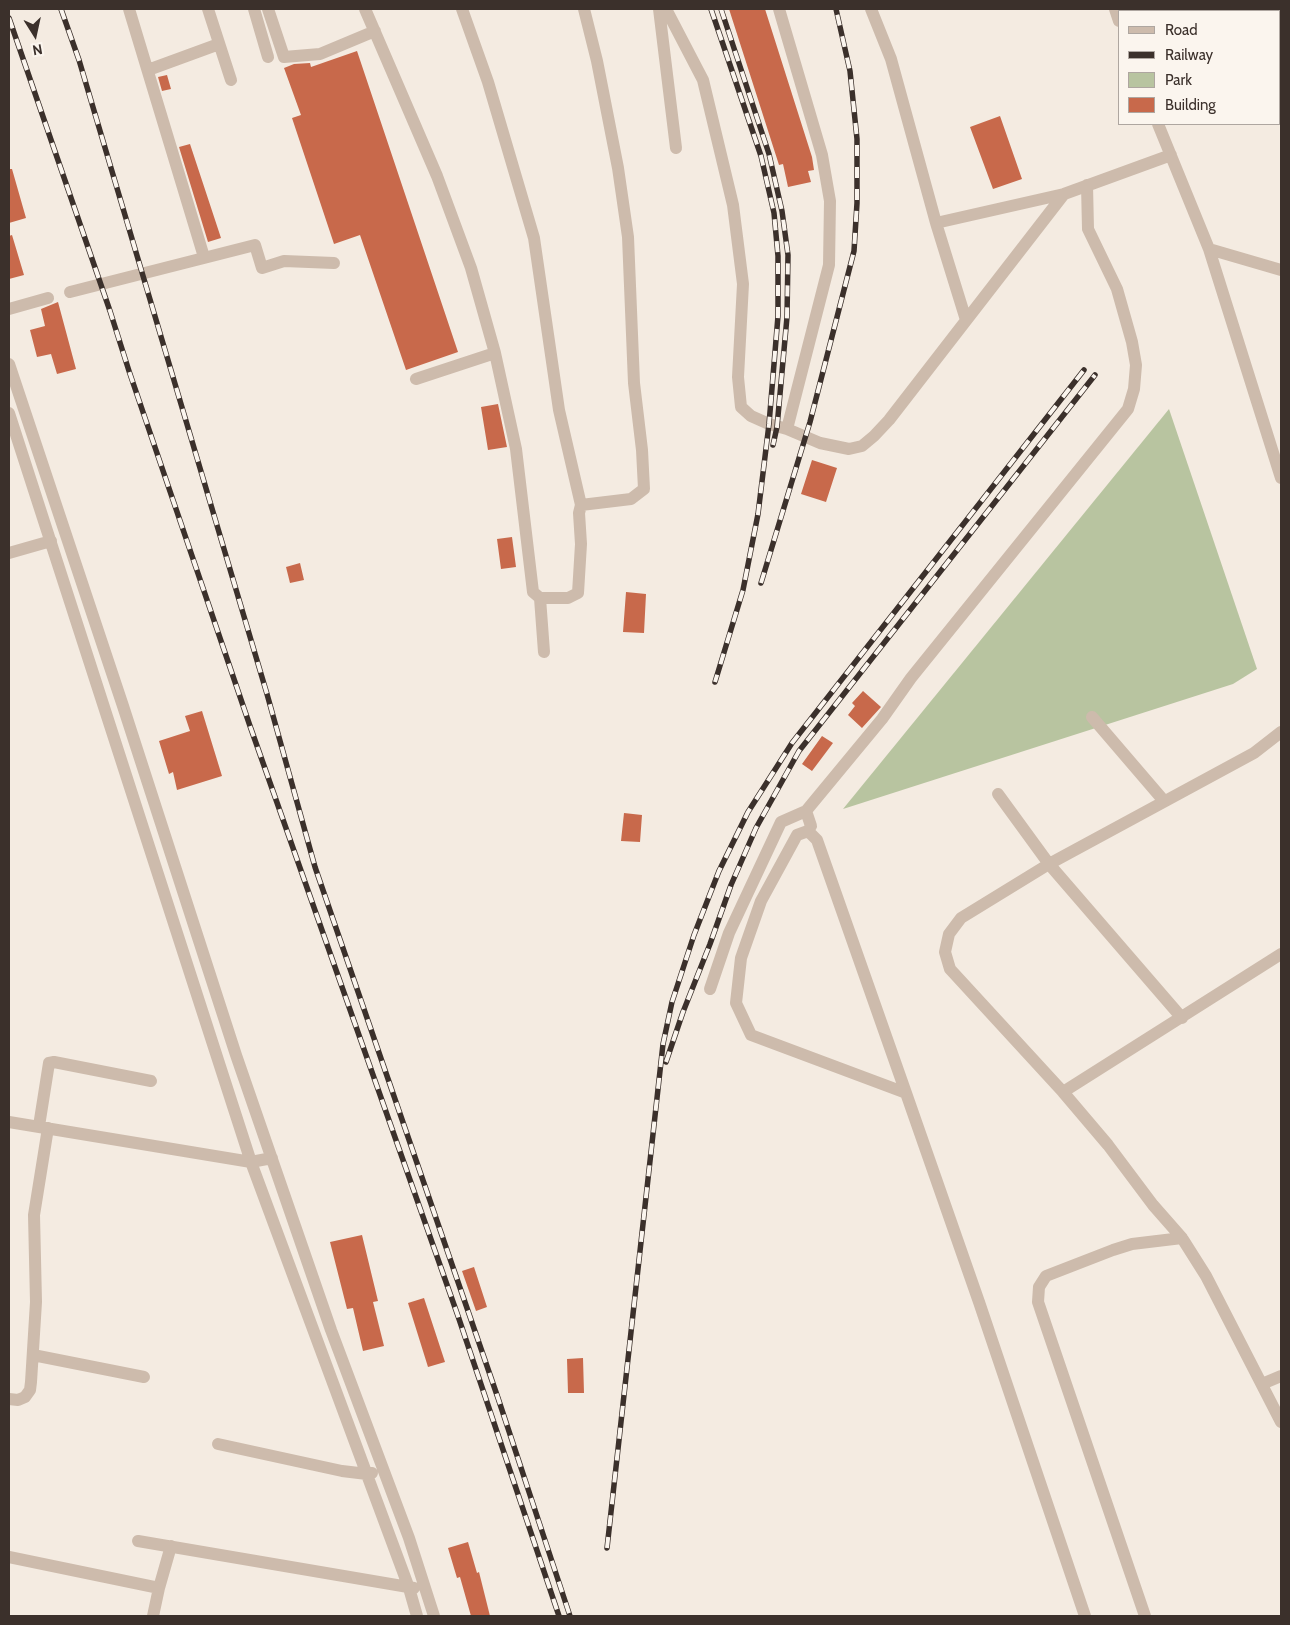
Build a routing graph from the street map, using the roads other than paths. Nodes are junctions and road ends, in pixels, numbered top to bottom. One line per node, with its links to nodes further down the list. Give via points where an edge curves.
1 (129, 9): 15 (street)
2 (208, 9): 13 (street)
3 (254, 9): 14 (street)
4 (268, 9): 12 (street, via 284,57 320,54)
5 (365, 9): 12 (street)
6 (462, 9): 38 (street, via 488,82 534,238 559,410)
7 (584, 9): 38 (street, via 618,168 628,237 634,383 644,489 631,499)
8 (659, 9): 18 (street)
9 (666, 9): 35 (street, via 703,80 733,206 743,284 738,377 742,407 752,416)
10 (778, 9): 35 (street, via 822,155 830,200 829,266)
11 (872, 9): 22 (street, via 891,59)
12 (375, 31): 31 (street, via 437,176 471,268)
13 (219, 44): 15 (street); 16 (street)
14 (268, 58)
15 (148, 70): 24 (street)
16 (231, 80)
17 (1158, 125): 19 (street)
18 (676, 148)
19 (1171, 155): 20 (street); 23 (street)
20 (1087, 185): 21 (street); 47 (street, via 1088,229 1117,289 1132,342 1136,365 1128,409)
21 (1064, 194): 22 (street); 30 (street)
22 (936, 223): 30 (street)
23 (1209, 249): 26 (street); 37 (street)
24 (204, 257): 25 (street, via 255,244 262,268 284,261); 27 (street)
25 (334, 263)
26 (1281, 270)
27 (70, 292)
28 (48, 298): 29 (street)
29 (9, 310)
30 (966, 320): 35 (street, via 889,420 862,446 849,449 820,443)
31 (495, 353): 33 (street); 41 (street, via 516,449 533,592)
32 (9, 364): 58 (street)
33 (416, 379)
34 (9, 413): 36 (street)
35 (787, 429)
36 (14, 444): 39 (street)
37 (1281, 478)
38 (581, 505): 41 (street, via 578,593 568,598)
39 (51, 541): 40 (street); 59 (street)
40 (9, 553)
41 (540, 598): 42 (street)
42 (544, 652)
43 (1092, 717): 46 (street)
44 (1280, 735): 46 (street, via 1254,753)
45 (998, 794): 49 (street)
46 (1164, 801): 49 (street)
47 (806, 811): 48 (street, via 811,826); 51 (street, via 781,822 729,933)
48 (808, 831): 55 (street, via 817,840); 55 (street, via 797,835 761,901 741,958 736,1003 751,1035)
49 (1049, 864): 52 (street); 54 (street, via 961,918 949,934 945,952 950,969)
50 (1281, 954): 52 (street)
51 (710, 989)
52 (1182, 1018): 54 (street)
53 (151, 1081): 57 (street, via 50,1063)
54 (1064, 1092): 60 (street, via 1152,1205)
55 (906, 1093): 79 (street)
56 (9, 1122): 57 (street)
57 (43, 1127): 59 (street); 61 (street, via 34,1215 36,1302)
58 (272, 1158): 59 (street); 68 (street)
59 (250, 1162): 69 (street)
60 (1182, 1238): 64 (street, via 1206,1276); 80 (street, via 1132,1244 1113,1250 1046,1276 1039,1287 1038,1302)
61 (33, 1355): 62 (street); 65 (street, via 30,1390 18,1400)
62 (144, 1376)
63 (1281, 1376): 64 (street)
64 (1262, 1384): 66 (street)
65 (9, 1399)
66 (1281, 1422)
67 (218, 1444): 69 (street)
68 (384, 1471): 69 (street); 73 (street)
69 (366, 1474): 75 (street)
70 (138, 1540): 71 (street)
71 (171, 1546): 74 (street); 75 (street)
72 (9, 1557): 74 (street)
73 (425, 1587): 75 (street); 78 (street)
74 (159, 1588): 76 (street)
75 (409, 1588): 77 (street)
76 (154, 1616)
77 (417, 1616)
78 (434, 1616)
79 (1085, 1616)
80 (1146, 1616)

